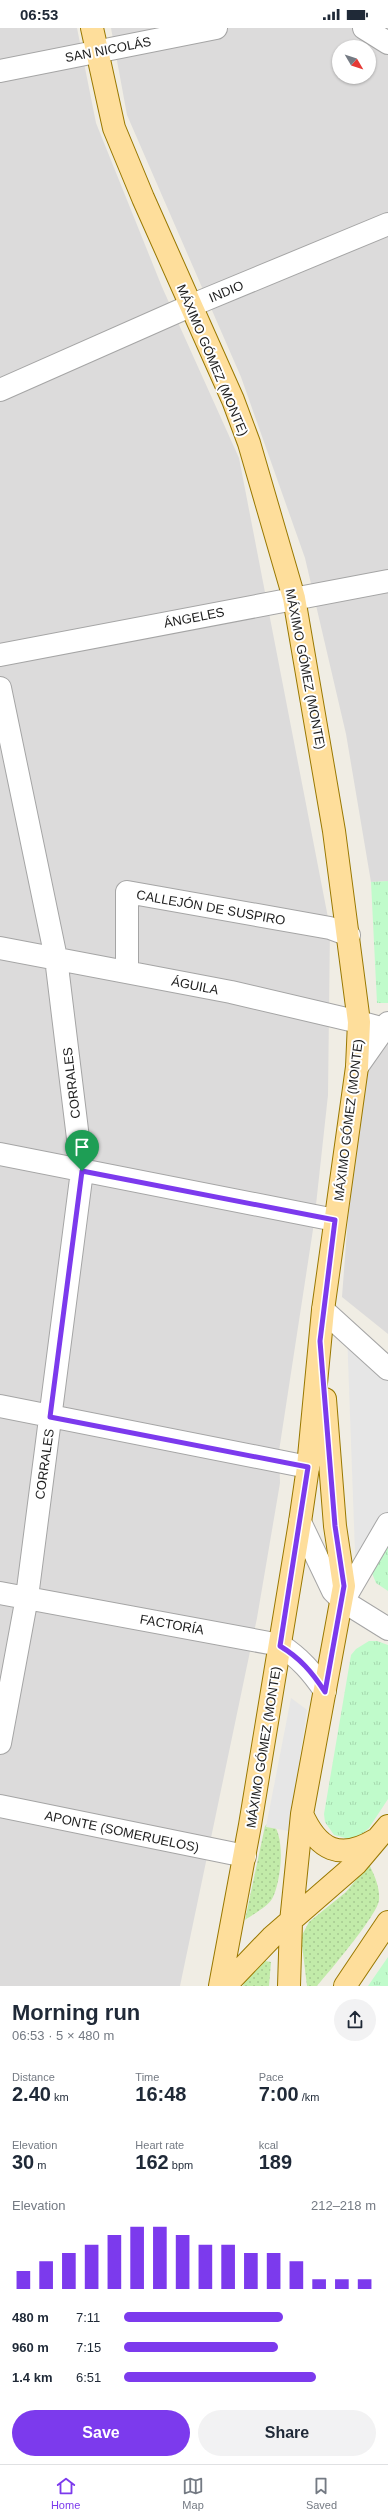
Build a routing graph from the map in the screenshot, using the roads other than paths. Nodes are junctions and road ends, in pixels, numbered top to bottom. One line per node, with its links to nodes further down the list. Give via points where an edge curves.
1 (92, 28): 5 (main road, MÁXIMO GÓMEZ (MONTE))
2 (216, 28): 5 (street, SAN NICOLÁS)
3 (364, 28): 4 (street)
4 (388, 43)
5 (96, 51): 6 (street, SAN NICOLÁS); 8 (main road, MÁXIMO GÓMEZ (MONTE), via 114,128)
6 (0, 71)
7 (388, 224): 8 (street, INDIO)
8 (190, 306): 9 (street, INDIO); 11 (main road, MÁXIMO GÓMEZ (MONTE), via 233,400 249,443)
9 (0, 390)
10 (388, 581): 11 (street, ÁNGELES)
11 (294, 598): 12 (street, ÁNGELES); 14 (main road, MÁXIMO GÓMEZ (MONTE))
12 (0, 655)
13 (0, 688): 16 (street, CORRALES)
14 (349, 935): 17 (street, CALLEJÓN DE SUSPIRO, via 330,928 127,892); 18 (main road, MÁXIMO GÓMEZ (MONTE))
15 (0, 948): 16 (street, ÁGUILA)
16 (56, 958): 17 (street, ÁGUILA); 22 (street, CORRALES)
17 (127, 972): 18 (street, ÁGUILA, via 231,992)
18 (359, 1022): 19 (street, ÁGUILA); 20 (main road, MÁXIMO GÓMEZ (MONTE))
19 (387, 1027): 20 (street)
20 (357, 1067): 23 (main road, MÁXIMO GÓMEZ (MONTE))
21 (0, 1154): 22 (street)
22 (82, 1171): 23 (street); 28 (street, CORRALES)
23 (335, 1220): 24 (main road, MÁXIMO GÓMEZ (MONTE))
24 (322, 1310): 25 (main road, MÁXIMO GÓMEZ (MONTE)); 26 (street)
25 (320, 1341): 29 (main road, MÁXIMO GÓMEZ (MONTE)); 34 (main road, MÁXIMO GÓMEZ (MONTE), via 335,1526 344,1586)
26 (388, 1369)
27 (0, 1406): 28 (street)
28 (50, 1417): 29 (street); 33 (street, CORRALES)
29 (308, 1467): 30 (main road, MÁXIMO GÓMEZ (MONTE))
30 (300, 1522): 34 (street, via 325,1577); 36 (main road, MÁXIMO GÓMEZ (MONTE))
31 (388, 1524): 34 (street)
32 (0, 1593): 33 (street, FACTORÍA)
33 (26, 1597): 36 (street, FACTORÍA); 38 (street, CORRALES)
34 (342, 1601): 35 (street); 37 (main road, MÁXIMO GÓMEZ (MONTE))
35 (388, 1629)
36 (280, 1646): 37 (street, FACTORÍA, via 296,1655 309,1668); 42 (main road, MÁXIMO GÓMEZ (MONTE))
37 (325, 1692): 40 (main road, MÁXIMO GÓMEZ (MONTE))
38 (0, 1743)
39 (0, 1806): 42 (street, APONTE (SOMERUELOS))
40 (302, 1814): 41 (main road, via 317,1841 332,1850 361,1849); 43 (main road, MÁXIMO GÓMEZ (MONTE))
41 (383, 1832): 43 (main road, via 356,1864)
42 (245, 1856): 45 (main road, MÁXIMO GÓMEZ (MONTE))
43 (291, 1922): 46 (main road, via 272,1937); 47 (main road, MÁXIMO GÓMEZ (MONTE))
44 (388, 1922): 48 (main road)
45 (220, 1986)
46 (225, 1986)
47 (289, 1986)
48 (345, 1986)

